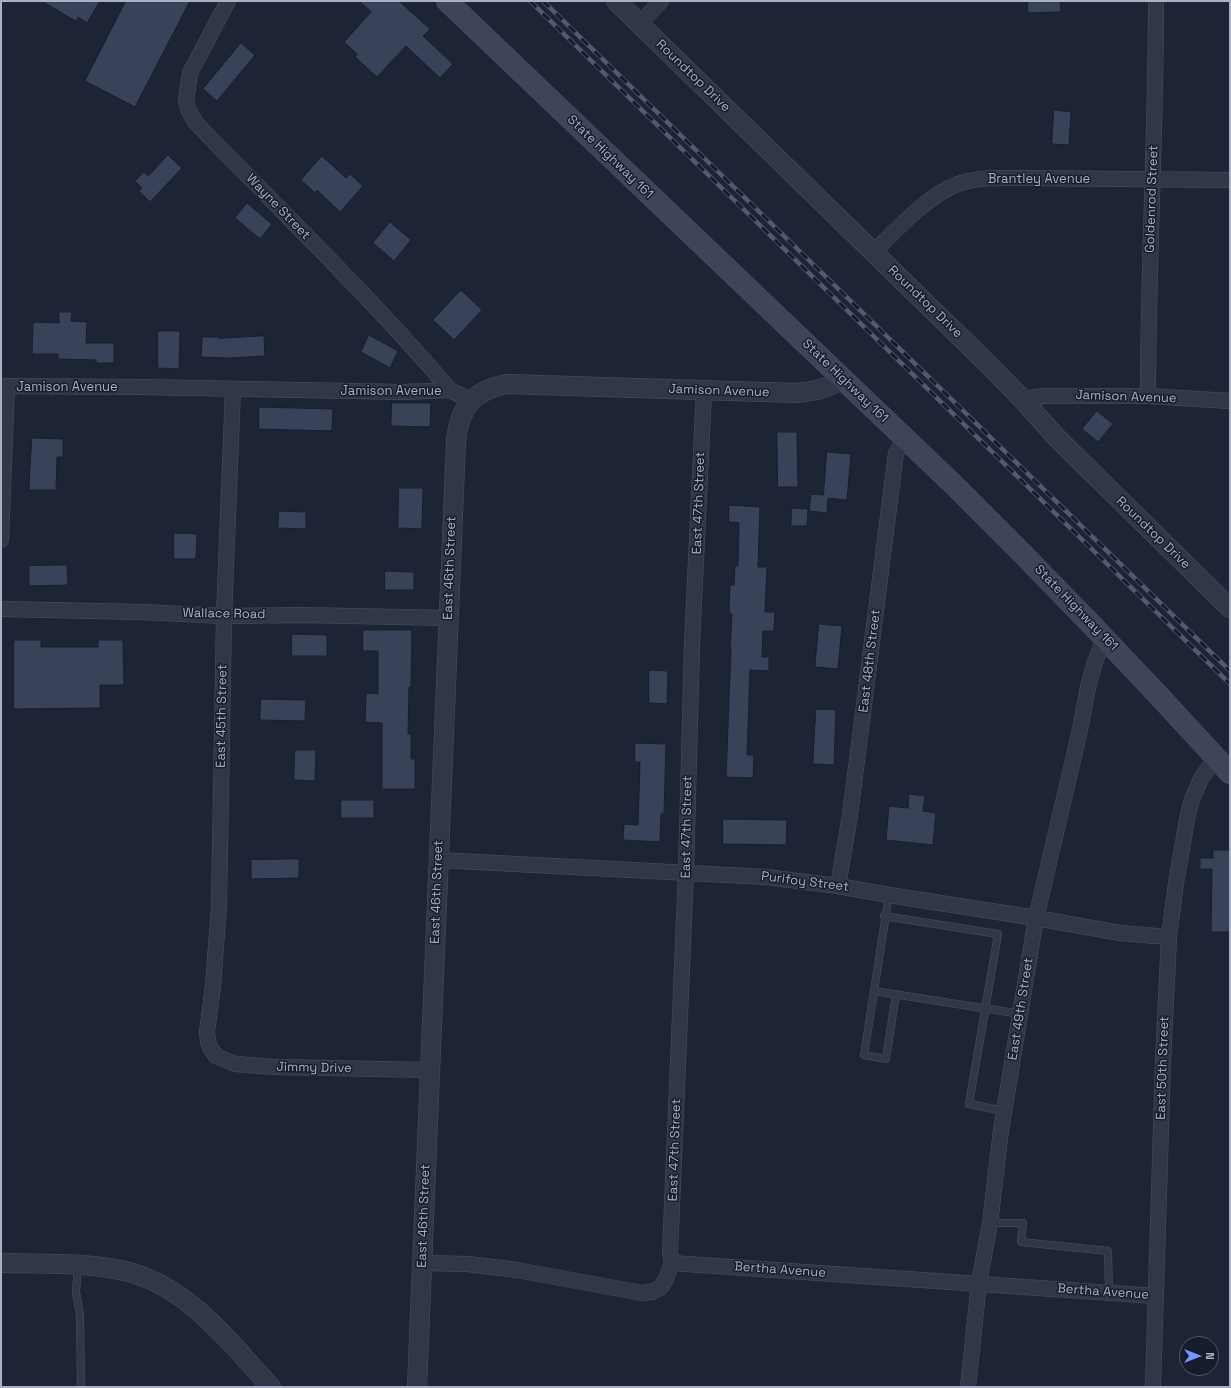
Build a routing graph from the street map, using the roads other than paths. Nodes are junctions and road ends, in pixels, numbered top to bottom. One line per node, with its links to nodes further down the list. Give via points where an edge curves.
1 (228, 1): 13 (street, Wayne Street, via 190,73 186,101 189,111 196,123 353,283)
2 (447, 1): 10 (main road, State Highway 161)
3 (616, 1): 6 (street, Roundtop Drive)
4 (661, 1): 6 (street)
5 (1156, 1): 7 (street, Goldenrod Street)
6 (639, 24): 9 (street, Roundtop Drive)
7 (1153, 180): 8 (street, Brantley Avenue); 9 (street, Brantley Avenue, via 1019,178 984,179 958,184 929,201); 15 (street, Goldenrod Street)
8 (1230, 180)
9 (874, 252): 16 (street, Roundtop Drive)
10 (842, 380): 14 (street, Jamison Avenue, via 828,388 796,393); 19 (main road, State Highway 161)
11 (4, 386): 12 (street, Jamison Avenue); 20 (street)
12 (233, 390): 13 (street, Jamison Avenue); 23 (street, East 45th Street)
13 (450, 390): 17 (street, Jamison Avenue)
14 (704, 390): 17 (street, Jamison Avenue, via 507,384 493,386); 29 (street, East 47th Street, via 692,645)
15 (1148, 396): 16 (street, Jamison Avenue, via 1044,396); 18 (street, Jamison Avenue)
16 (1022, 399): 21 (street, Roundtop Drive, via 1058,439)
17 (470, 400): 24 (street, East 46th Street, via 457,427)
18 (1230, 401)
19 (905, 439): 25 (main road, State Highway 161, via 1012,542); 30 (street, East 48th Street, via 896,453 851,807)
20 (1, 540)
21 (1230, 608)
22 (1, 609): 23 (street, Wallace Road)
23 (224, 616): 24 (street, Wallace Road); 39 (street, East 45th Street, via 219,906)
24 (448, 618): 28 (street, East 46th Street)
25 (1104, 638): 26 (main road, State Highway 161); 33 (street, East 49th Street, via 1088,687)
26 (1216, 758): 27 (main road, State Highway 161); 34 (street, East 50th Street, via 1202,777 1188,814)
27 (1230, 773)
28 (438, 860): 29 (street, Purifoy Street); 40 (street, East 46th Street)
29 (686, 872): 30 (street, Purifoy Street, via 766,877); 45 (street, East 47th Street, via 670,1254)
30 (838, 886): 31 (street, Purifoy Street)
31 (888, 895): 32 (lane); 33 (street, Purifoy Street)
32 (884, 916): 35 (lane); 37 (lane, via 998,934)
33 (1036, 918): 34 (street, Purifoy Street, via 1120,933); 38 (street, East 49th Street)
34 (1169, 938): 49 (street, East 50th Street)
35 (874, 991): 36 (lane); 36 (lane, via 864,1055 886,1059)
36 (896, 994): 37 (lane)
37 (985, 1009): 38 (lane); 41 (lane, via 969,1104)
38 (1020, 1014): 41 (street, East 49th Street)
39 (208, 1042): 40 (street, Jimmy Drive, via 216,1056 235,1064)
40 (430, 1070): 44 (street, East 46th Street)
41 (1004, 1111): 42 (street, East 49th Street)
42 (990, 1223): 47 (street, East 49th Street); 48 (lane, via 1023,1223 1021,1242 1108,1251)
43 (1, 1263): 46 (street)
44 (422, 1263): 45 (street, via 468,1264 517,1270 642,1293 652,1292 661,1287); 52 (street, East 46th Street)
45 (672, 1263): 47 (street, Bertha Avenue)
46 (78, 1266): 50 (lane, via 76,1292 80,1315); 51 (street, via 120,1270 146,1277 170,1289 205,1316)
47 (980, 1283): 48 (street, Bertha Avenue); 53 (street, East 49th Street)
48 (1109, 1292): 49 (street, Bertha Avenue)
49 (1156, 1296): 54 (street, East 50th Street)
50 (80, 1387)
51 (270, 1387)
52 (417, 1387)
53 (968, 1387)
54 (1153, 1387)

